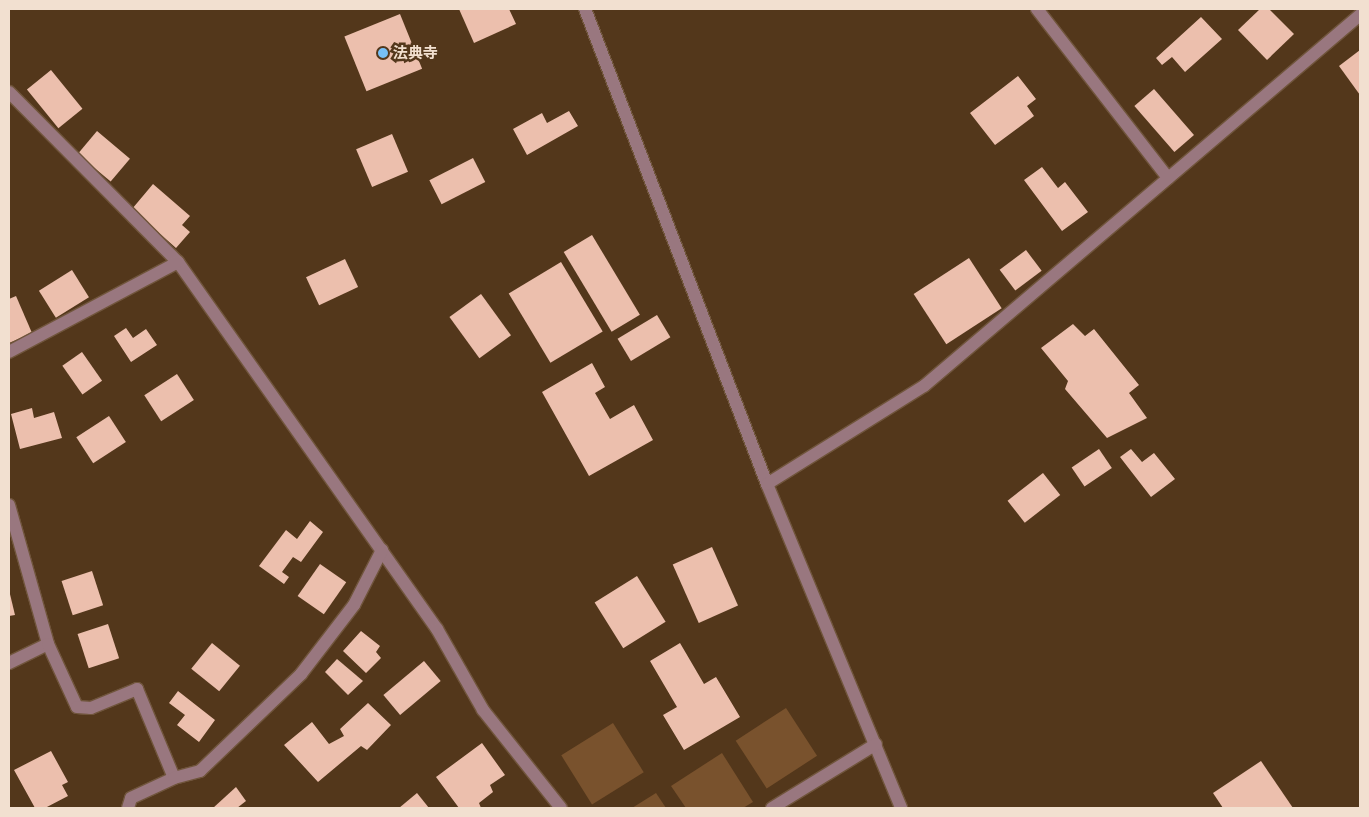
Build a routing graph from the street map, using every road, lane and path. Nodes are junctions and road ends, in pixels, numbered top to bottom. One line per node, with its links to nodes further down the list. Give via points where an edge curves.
1 (585, 9): 8 (street)
2 (1038, 9): 5 (street)
3 (1360, 15): 5 (street)
4 (9, 92): 6 (street)
5 (1168, 178): 8 (street, via 924,386)
6 (178, 262): 7 (street); 10 (street)
7 (9, 352)
8 (766, 484): 13 (street)
9 (9, 504): 11 (street)
10 (382, 550): 14 (street, via 354,604 301,674 200,771); 16 (street, via 437,629 483,710)
11 (48, 644): 12 (street); 14 (street, via 77,707 91,708 137,689)
12 (9, 663)
13 (876, 744): 17 (street); 18 (street)
14 (174, 778): 15 (street, via 131,798)
15 (128, 808)
16 (561, 808)
17 (772, 808)
18 (901, 808)

